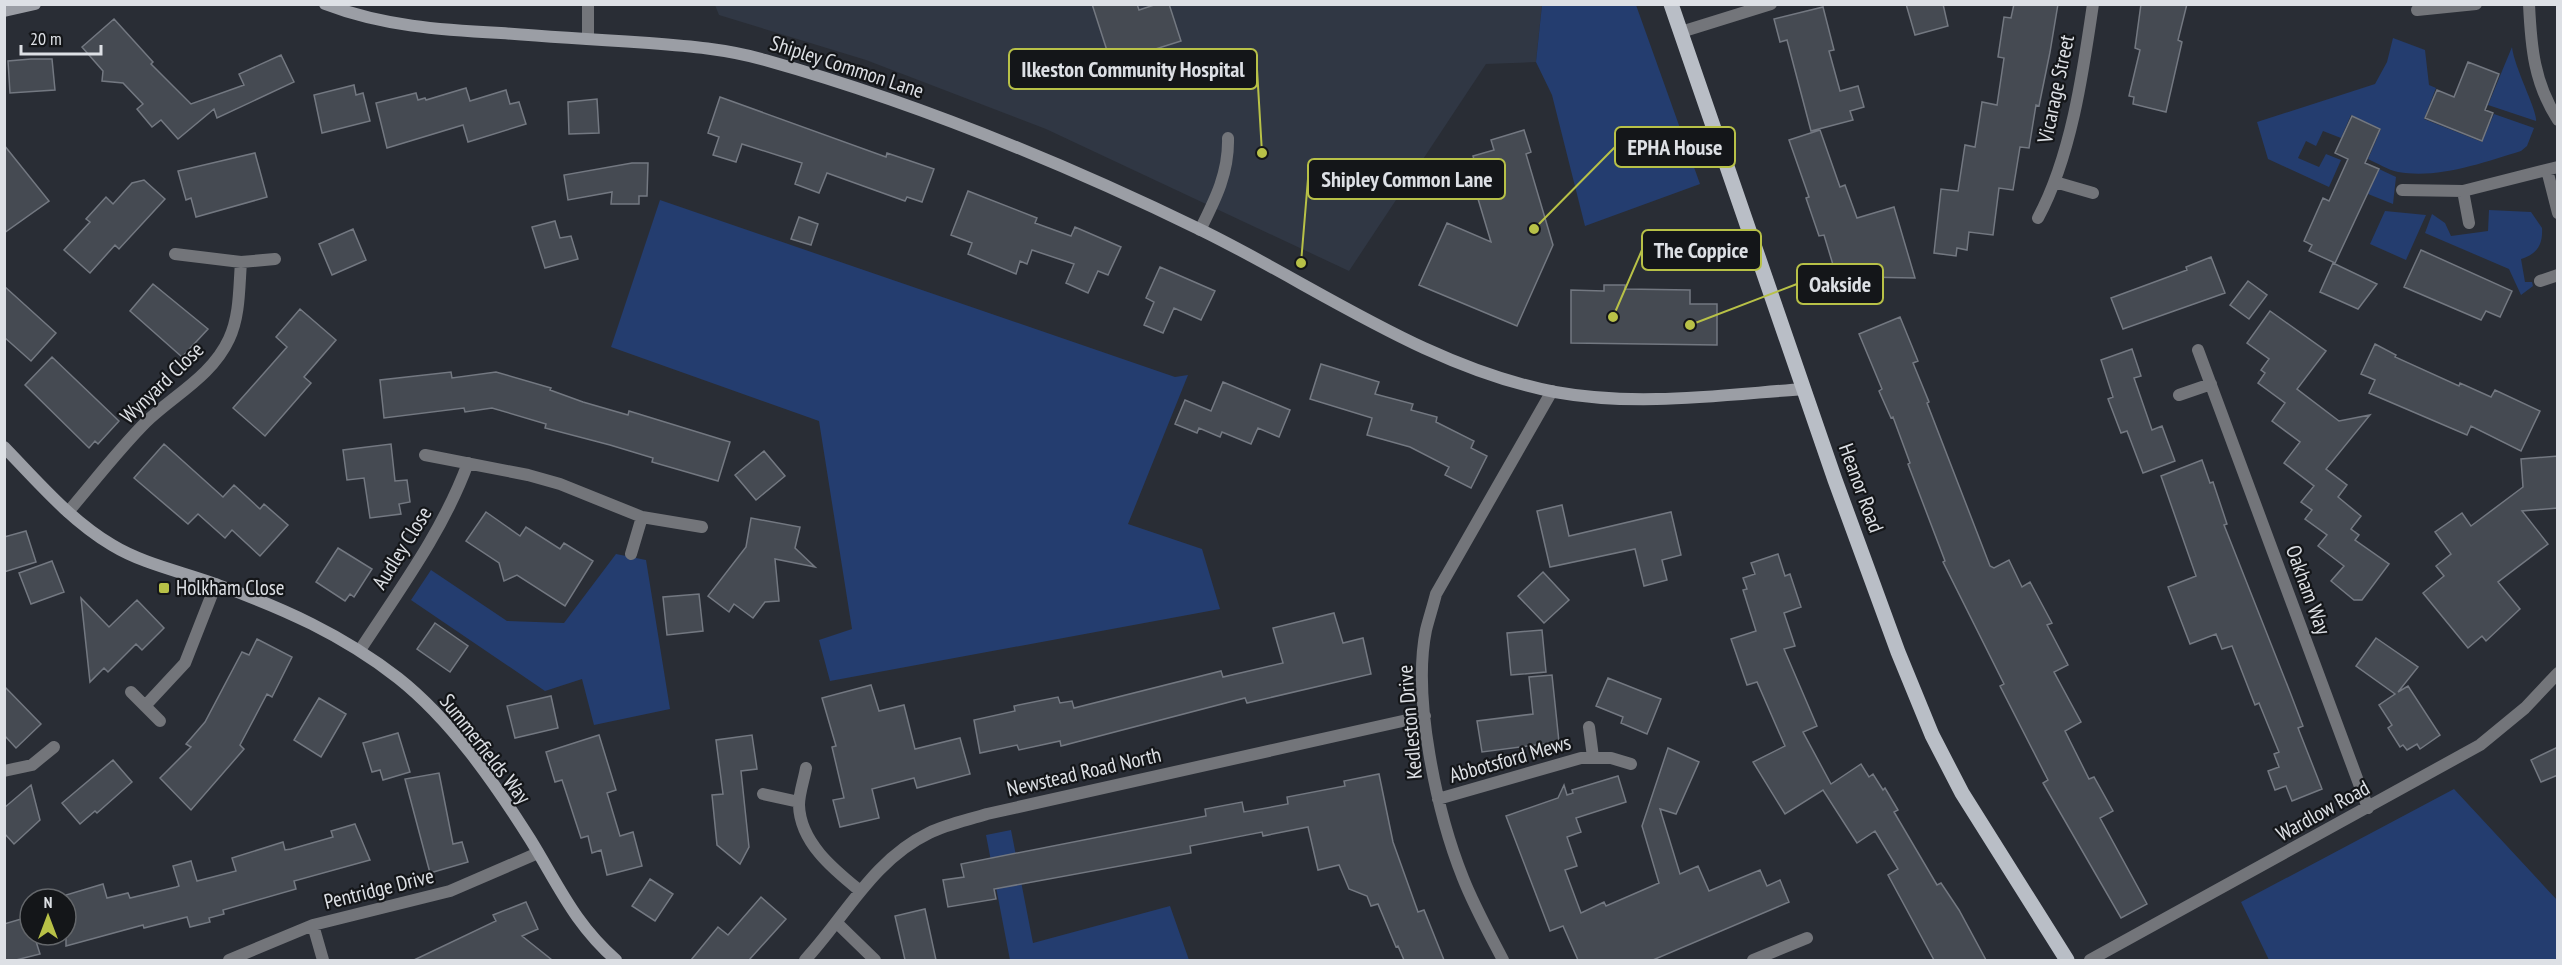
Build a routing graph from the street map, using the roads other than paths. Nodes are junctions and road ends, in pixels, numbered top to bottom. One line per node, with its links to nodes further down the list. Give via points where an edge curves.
1 (35, 4): 10 (street)
2 (325, 4): 12 (street, Shipley Common Lane, via 385,22 433,29)
3 (588, 4): 12 (street)
4 (1671, 4): 11 (main road, Heanor Road)
5 (1771, 4): 11 (street)
6 (2093, 4): 16 (street, Vicarage Street)
7 (2476, 4): 9 (street)
8 (2529, 4): 13 (street, via 2538,82)
9 (2416, 10)
10 (4, 11)
11 (1681, 32): 31 (main road, Heanor Road)
12 (588, 39): 23 (street, Shipley Common Lane, via 736,52 826,78 1062,166)
13 (2558, 120)
14 (1228, 138): 23 (street, via 1224,178)
15 (2552, 169): 18 (street); 20 (street)
16 (2055, 182): 19 (street); 21 (street, Vicarage Street)
17 (2402, 190): 18 (street)
18 (2463, 191): 22 (street)
19 (2093, 193)
20 (2558, 213)
21 (2038, 218)
22 (2469, 223)
23 (1200, 230): 32 (street, Shipley Common Lane, via 1392,332 1454,360)
24 (175, 254): 26 (street)
25 (275, 260): 26 (street)
26 (241, 262): 37 (street, Wynyard Close, via 234,324 218,357 204,374 144,424)
27 (2558, 275): 28 (street)
28 (2540, 281)
29 (2198, 350): 30 (street, Oakham Way)
30 (2211, 384): 33 (street); 57 (street, Oakham Way)
31 (1804, 389): 32 (street, Shipley Common Lane, via 1652,399 1605,399); 70 (main road, Heanor Road, via 1898,652 1932,735 1962,793)
32 (1552, 391): 46 (street, Kedleston Drive, via 1436,594 1426,630 1423,662)
33 (2179, 395)
34 (4, 447): 37 (street, Summerfields Way)
35 (425, 455): 36 (street)
36 (468, 463): 38 (street, via 560,484); 42 (street, Audley Close, via 440,528)
37 (68, 513): 41 (street, Summerfields Way, via 112,545)
38 (642, 517): 39 (street); 40 (street)
39 (702, 527)
40 (631, 554)
41 (216, 584): 42 (street, Summerfields Way, via 312,622); 45 (street, via 185,663)
42 (360, 650): 58 (street, Summerfields Way, via 400,680 459,741)
43 (2557, 675): 57 (street, Wardlow Road, via 2480,745)
44 (131, 692): 45 (street)
45 (145, 706): 47 (street)
46 (1425, 716): 55 (street, Kedleston Drive); 59 (street, Newstead Road North, via 954,824 908,845)
47 (160, 721)
48 (1589, 727): 50 (street, Abbotsford Mews)
49 (54, 747): 53 (street, via 32,765)
50 (1593, 757): 51 (street, Abbotsford Mews); 55 (street, Abbotsford Mews)
51 (1631, 764)
52 (806, 768): 56 (street)
53 (4, 771)
54 (763, 794): 56 (street)
55 (1438, 799): 68 (street, Kedleston Drive, via 1463,879)
56 (799, 802): 59 (street, via 800,818 814,846)
57 (2368, 808): 71 (street, Wardlow Road)
58 (538, 853): 61 (street, Pentridge Drive, via 431,898); 65 (street, Summerfields Way, via 574,915)
59 (860, 890): 60 (street, Newstead Road North)
60 (838, 924): 66 (street, Newstead Road North); 67 (street)
61 (313, 925): 63 (street, Pentridge Drive); 64 (street)
62 (1807, 938): 69 (street)
63 (230, 960)
64 (323, 960)
65 (616, 960)
66 (805, 960)
67 (875, 960)
68 (1503, 960)
69 (1753, 960)
70 (2067, 960)
71 (2090, 960)

